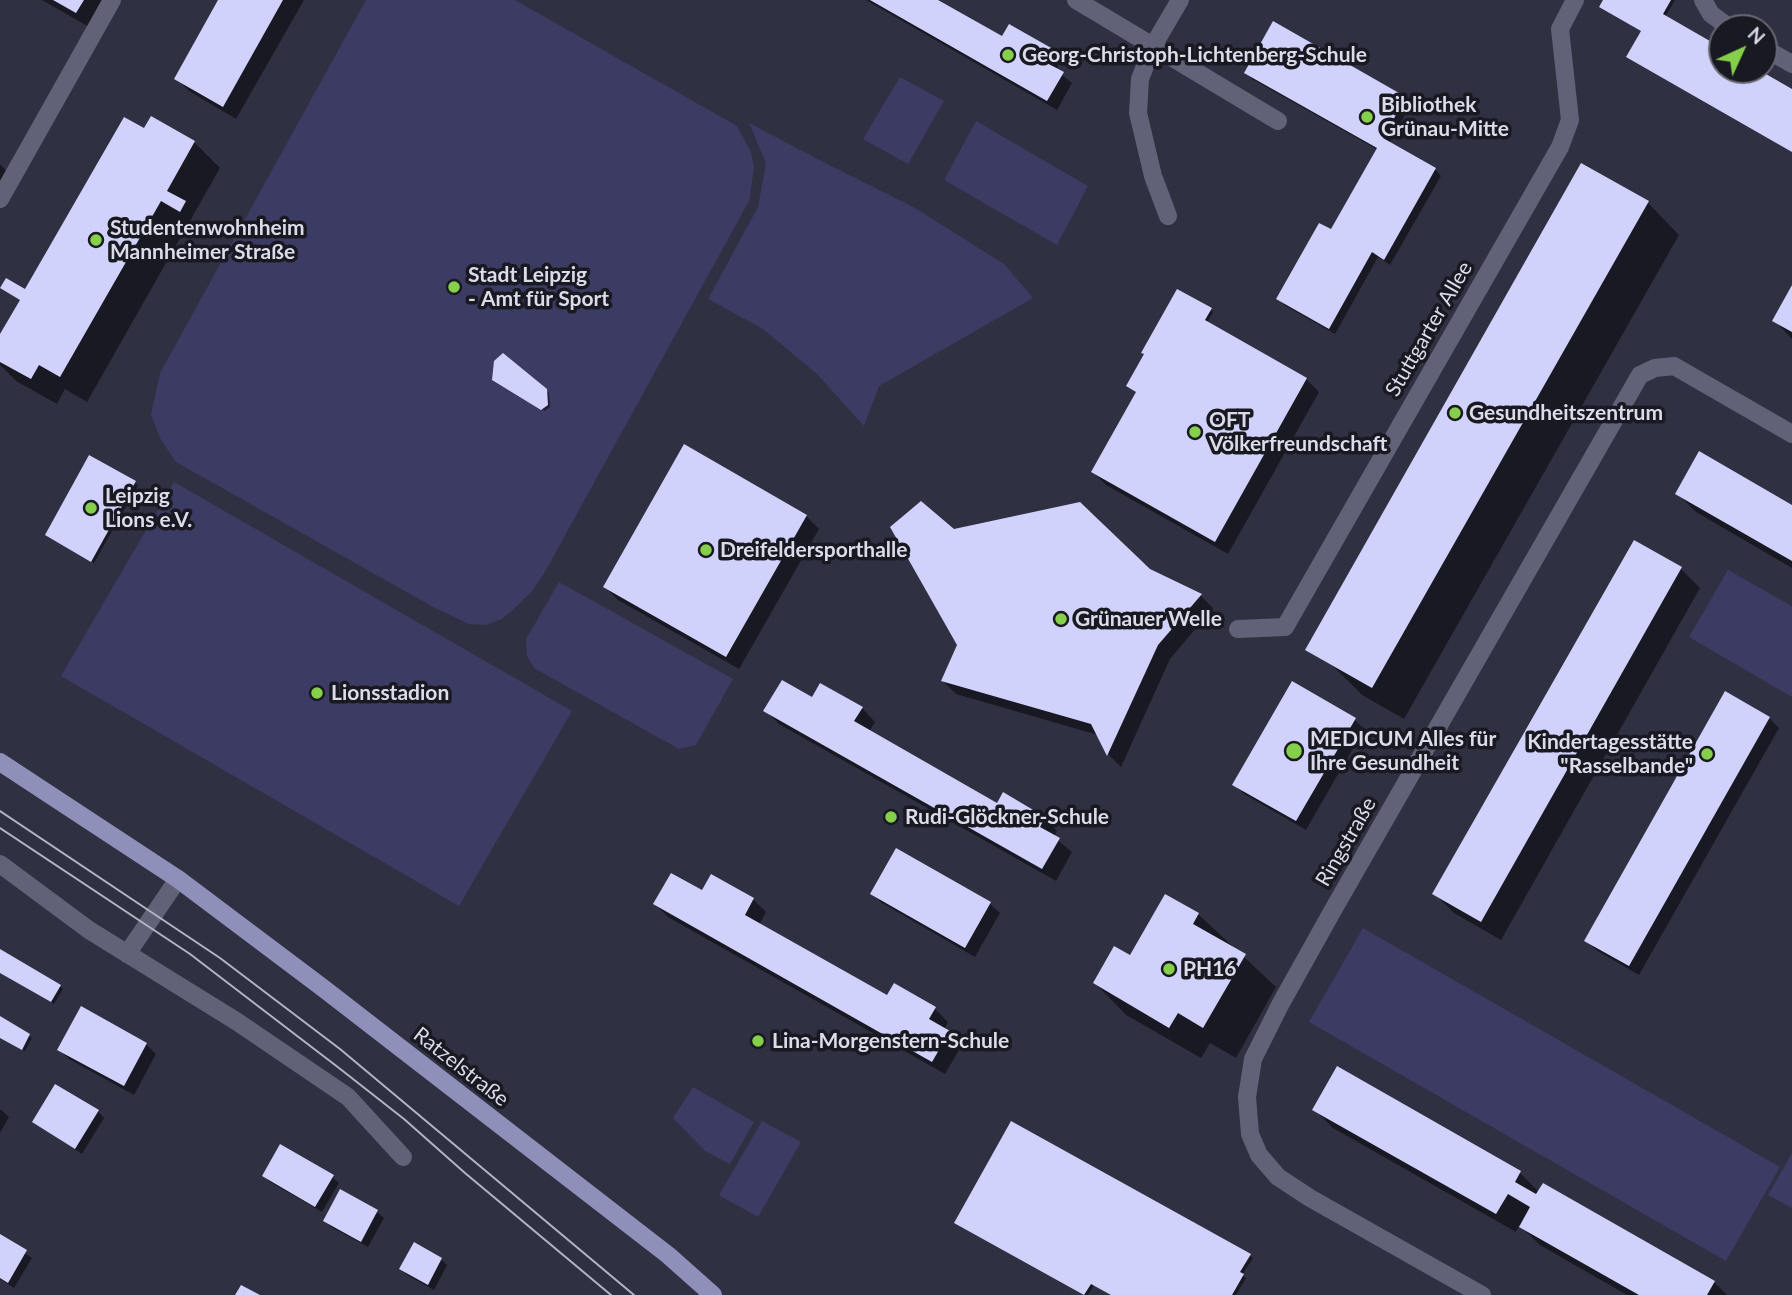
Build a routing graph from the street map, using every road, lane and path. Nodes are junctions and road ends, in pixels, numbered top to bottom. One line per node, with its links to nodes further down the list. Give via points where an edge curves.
1 (111, 0): 7 (street)
2 (1076, 0): 5 (street)
3 (1180, 0): 5 (street)
4 (1575, 0): 10 (street, Stuttgarter Allee, via 1560,29 1570,120 1560,147 1285,627)
5 (1153, 46): 6 (street); 8 (street, via 1140,79 1138,113)
6 (1278, 121)
7 (0, 199)
8 (1168, 216)
9 (1792, 434): 17 (street, Ringstraße, via 1674,366 1640,375 1333,910 1254,1059 1247,1097 1250,1134 1259,1156 1278,1178)
10 (1238, 629)
11 (0, 762): 13 (main road, Ratzelstraße)
12 (0, 864): 14 (street)
13 (178, 879): 14 (street); 16 (main road, Ratzelstraße, via 668,1255)
14 (127, 954): 15 (street, via 348,1097)
15 (403, 1157)
16 (713, 1295)
17 (1482, 1295)

